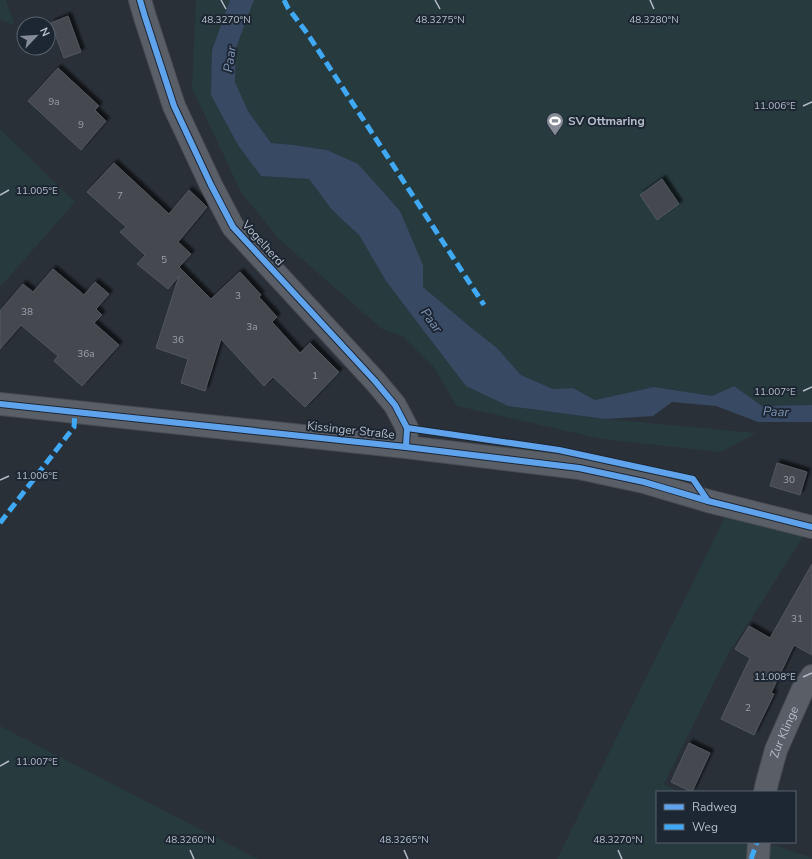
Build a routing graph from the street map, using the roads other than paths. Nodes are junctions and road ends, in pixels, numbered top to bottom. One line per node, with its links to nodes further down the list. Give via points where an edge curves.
1 (140, 0): 3 (street, Vogelherd, via 174,106 233,227 376,381 395,405 407,428)
2 (0, 404): 3 (street, Kissinger Straße)
3 (406, 447): 4 (street, Kissinger Straße, via 579,468 644,482)
4 (812, 527)
5 (812, 676): 6 (street, Zur Klinge, via 802,691 776,750)
6 (765, 791)
7 (759, 843): 8 (street)
8 (758, 859)

